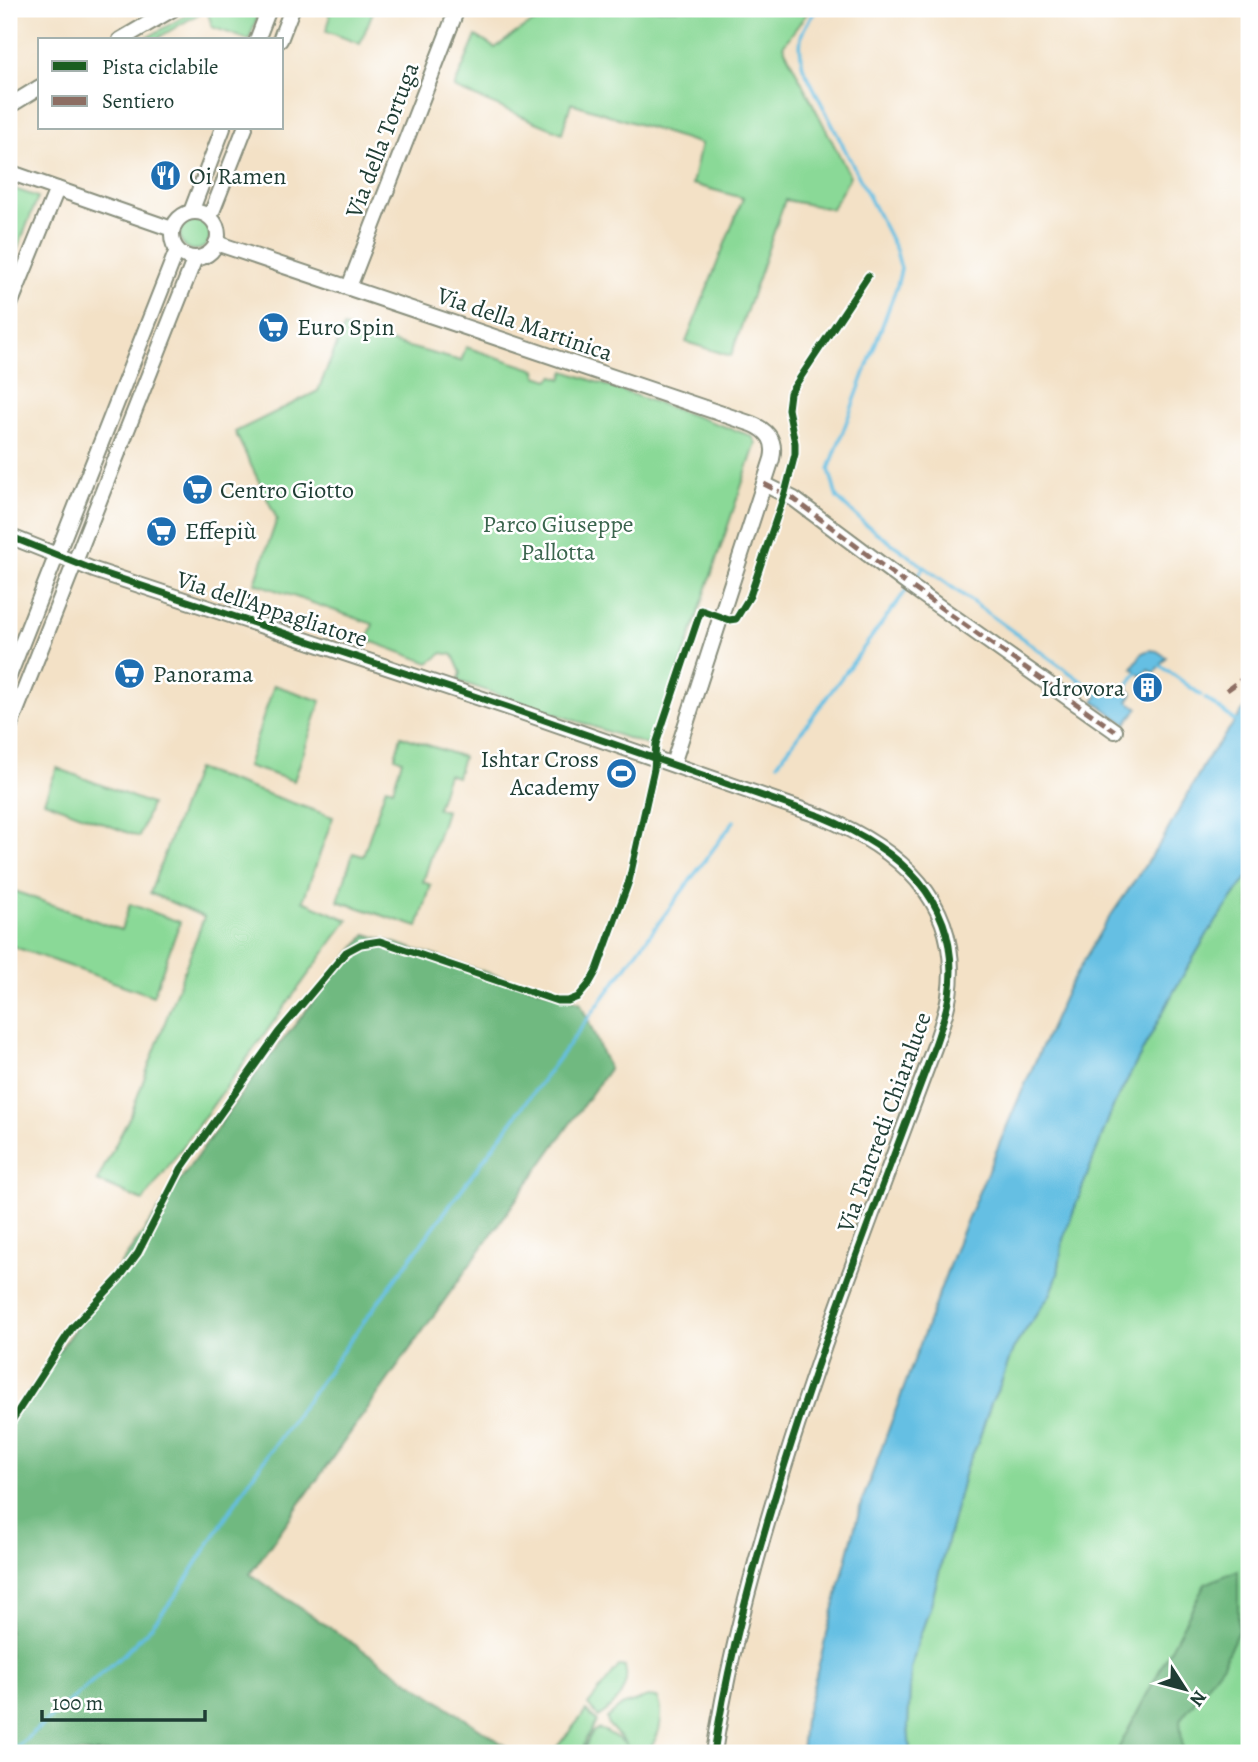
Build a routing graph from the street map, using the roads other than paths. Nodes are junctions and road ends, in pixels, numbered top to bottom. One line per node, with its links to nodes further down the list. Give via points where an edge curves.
1 (173, 9): 5 (street)
2 (269, 9): 6 (street)
3 (292, 9): 7 (street)
4 (457, 9): 20 (street, Via della Tortuga)
5 (123, 38)
6 (258, 38)
7 (281, 38)
8 (38, 88): 9 (street)
9 (9, 106)
10 (222, 130): 14 (street)
11 (244, 130): 15 (street)
12 (9, 172): 13 (street)
13 (57, 189): 16 (street); 21 (street)
14 (191, 212): 15 (street); 16 (street, via 179,218)
15 (210, 217): 17 (street, via 217,231)
16 (172, 229): 18 (street)
17 (216, 243): 19 (street, via 208,254); 20 (street, Via della Martinica)
18 (177, 250): 19 (street); 22 (street)
19 (195, 258): 23 (street)
20 (349, 287): 26 (street, Via della Martinica, via 761,428 772,440 774,451)
21 (9, 307)
22 (141, 338): 23 (street); 24 (street)
23 (160, 345): 25 (street)
24 (102, 438): 25 (street); 28 (street)
25 (121, 444): 29 (street)
26 (764, 484): 33 (street, via 794,499); 34 (street, Via della Martinica)
27 (9, 536): 28 (street, Via dell'Appagliatore)
28 (56, 555): 29 (street, Via dell'Appagliatore); 30 (street)
29 (74, 562): 31 (street, Via dell'Appagliatore); 32 (street)
30 (9, 676)
31 (525, 713): 34 (street, Via Tancredi Chiaraluce)
32 (9, 729)
33 (1115, 732)
34 (673, 764): 35 (street, Via Tancredi Chiaraluce, via 820,816 878,844 908,868 927,893 950,958 948,998 939,1035 842,1293 782,1472 736,1638)
35 (714, 1753)

